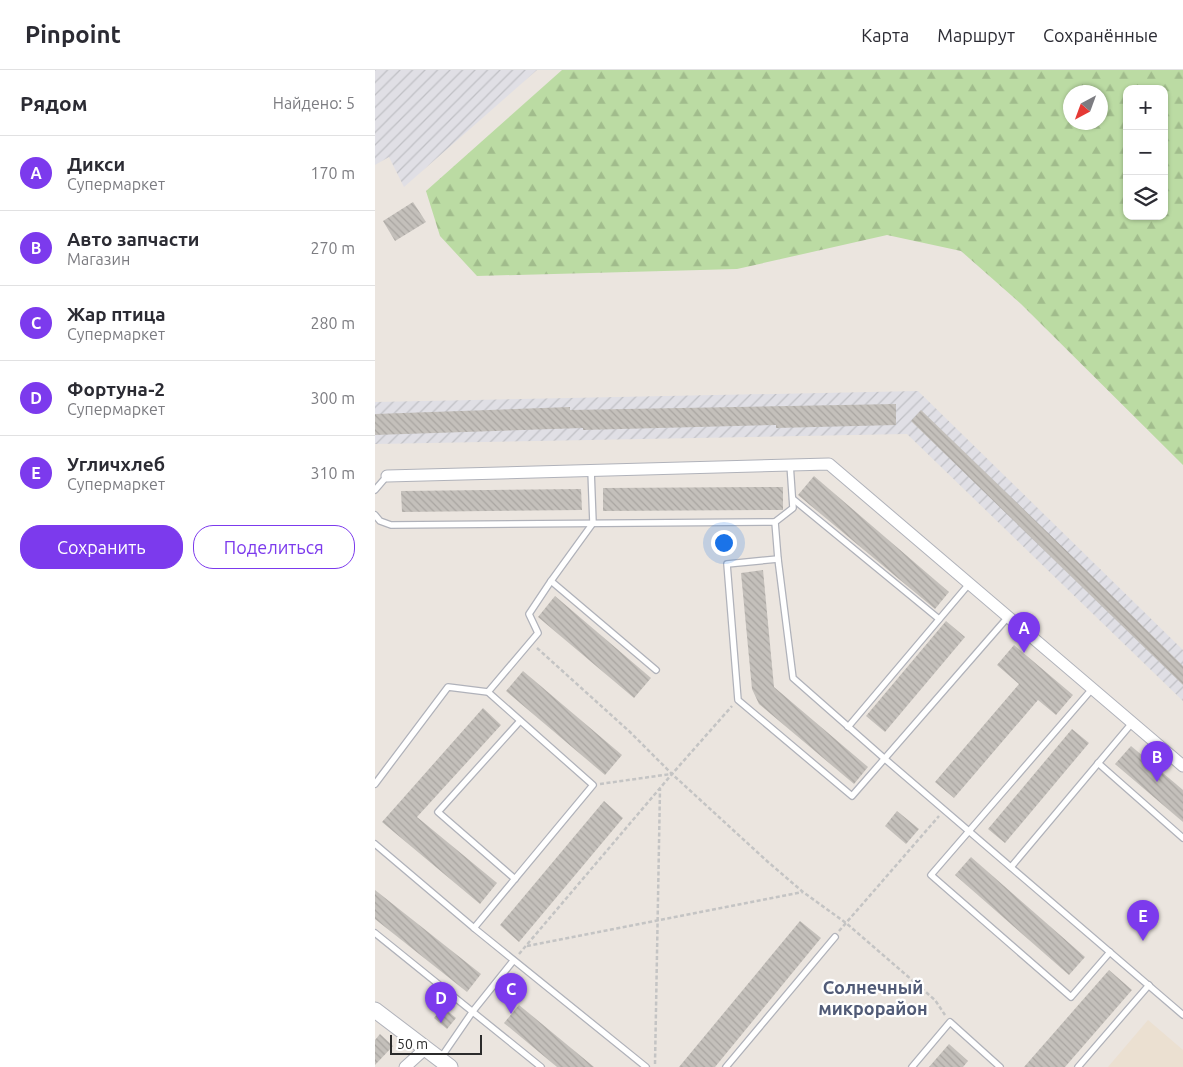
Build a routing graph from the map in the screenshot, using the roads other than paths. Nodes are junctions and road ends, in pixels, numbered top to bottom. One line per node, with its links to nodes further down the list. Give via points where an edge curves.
1 (790, 464): 2 (street); 5 (lane); 11 (street, via 829,464)
2 (591, 470): 3 (street); 8 (lane)
3 (387, 476): 4 (lane)
4 (375, 490)
5 (793, 499): 7 (lane, via 793,508); 13 (lane)
6 (375, 515): 8 (lane, via 391,525)
7 (775, 522): 8 (lane); 9 (lane)
8 (593, 523): 10 (lane)
9 (778, 559): 19 (lane, via 793,678); 20 (lane, via 727,564 738,700 853,796)
10 (551, 581): 14 (lane); 16 (lane, via 529,614 538,633)
11 (969, 584): 12 (street); 13 (lane)
12 (1008, 617): 15 (street); 20 (lane)
13 (939, 620): 19 (lane)
14 (656, 670)
15 (1092, 688): 18 (street); 24 (lane)
16 (488, 692): 17 (lane); 23 (lane, via 448,687)
17 (520, 721): 28 (lane, via 593,785); 28 (lane, via 438,812)
18 (1133, 723): 21 (lane); 22 (street)
19 (848, 726): 20 (lane)
20 (885, 759): 24 (lane)
21 (1098, 763): 25 (lane); 27 (lane)
22 (1183, 766)
23 (375, 784)
24 (969, 830): 27 (lane); 32 (lane, via 931,875 1071,997)
25 (1183, 838)
26 (375, 844): 29 (lane)
27 (1011, 867): 32 (lane)
28 (515, 879): 29 (lane)
29 (474, 928): 33 (lane)
30 (375, 933): 36 (lane)
31 (835, 937): 43 (lane)
32 (1110, 952): 34 (lane)
33 (513, 961): 36 (lane); 42 (lane)
34 (1149, 985): 37 (lane); 46 (lane)
35 (375, 1010): 38 (street)
36 (473, 1011): 39 (lane); 41 (lane)
37 (1183, 1015)
38 (426, 1048): 39 (street); 40 (street)
39 (445, 1063)
40 (405, 1067)
41 (541, 1067)
42 (646, 1067)
43 (727, 1067)
44 (911, 1067): 45 (lane, via 950,1022)
45 (1000, 1067)
46 (1078, 1067)

